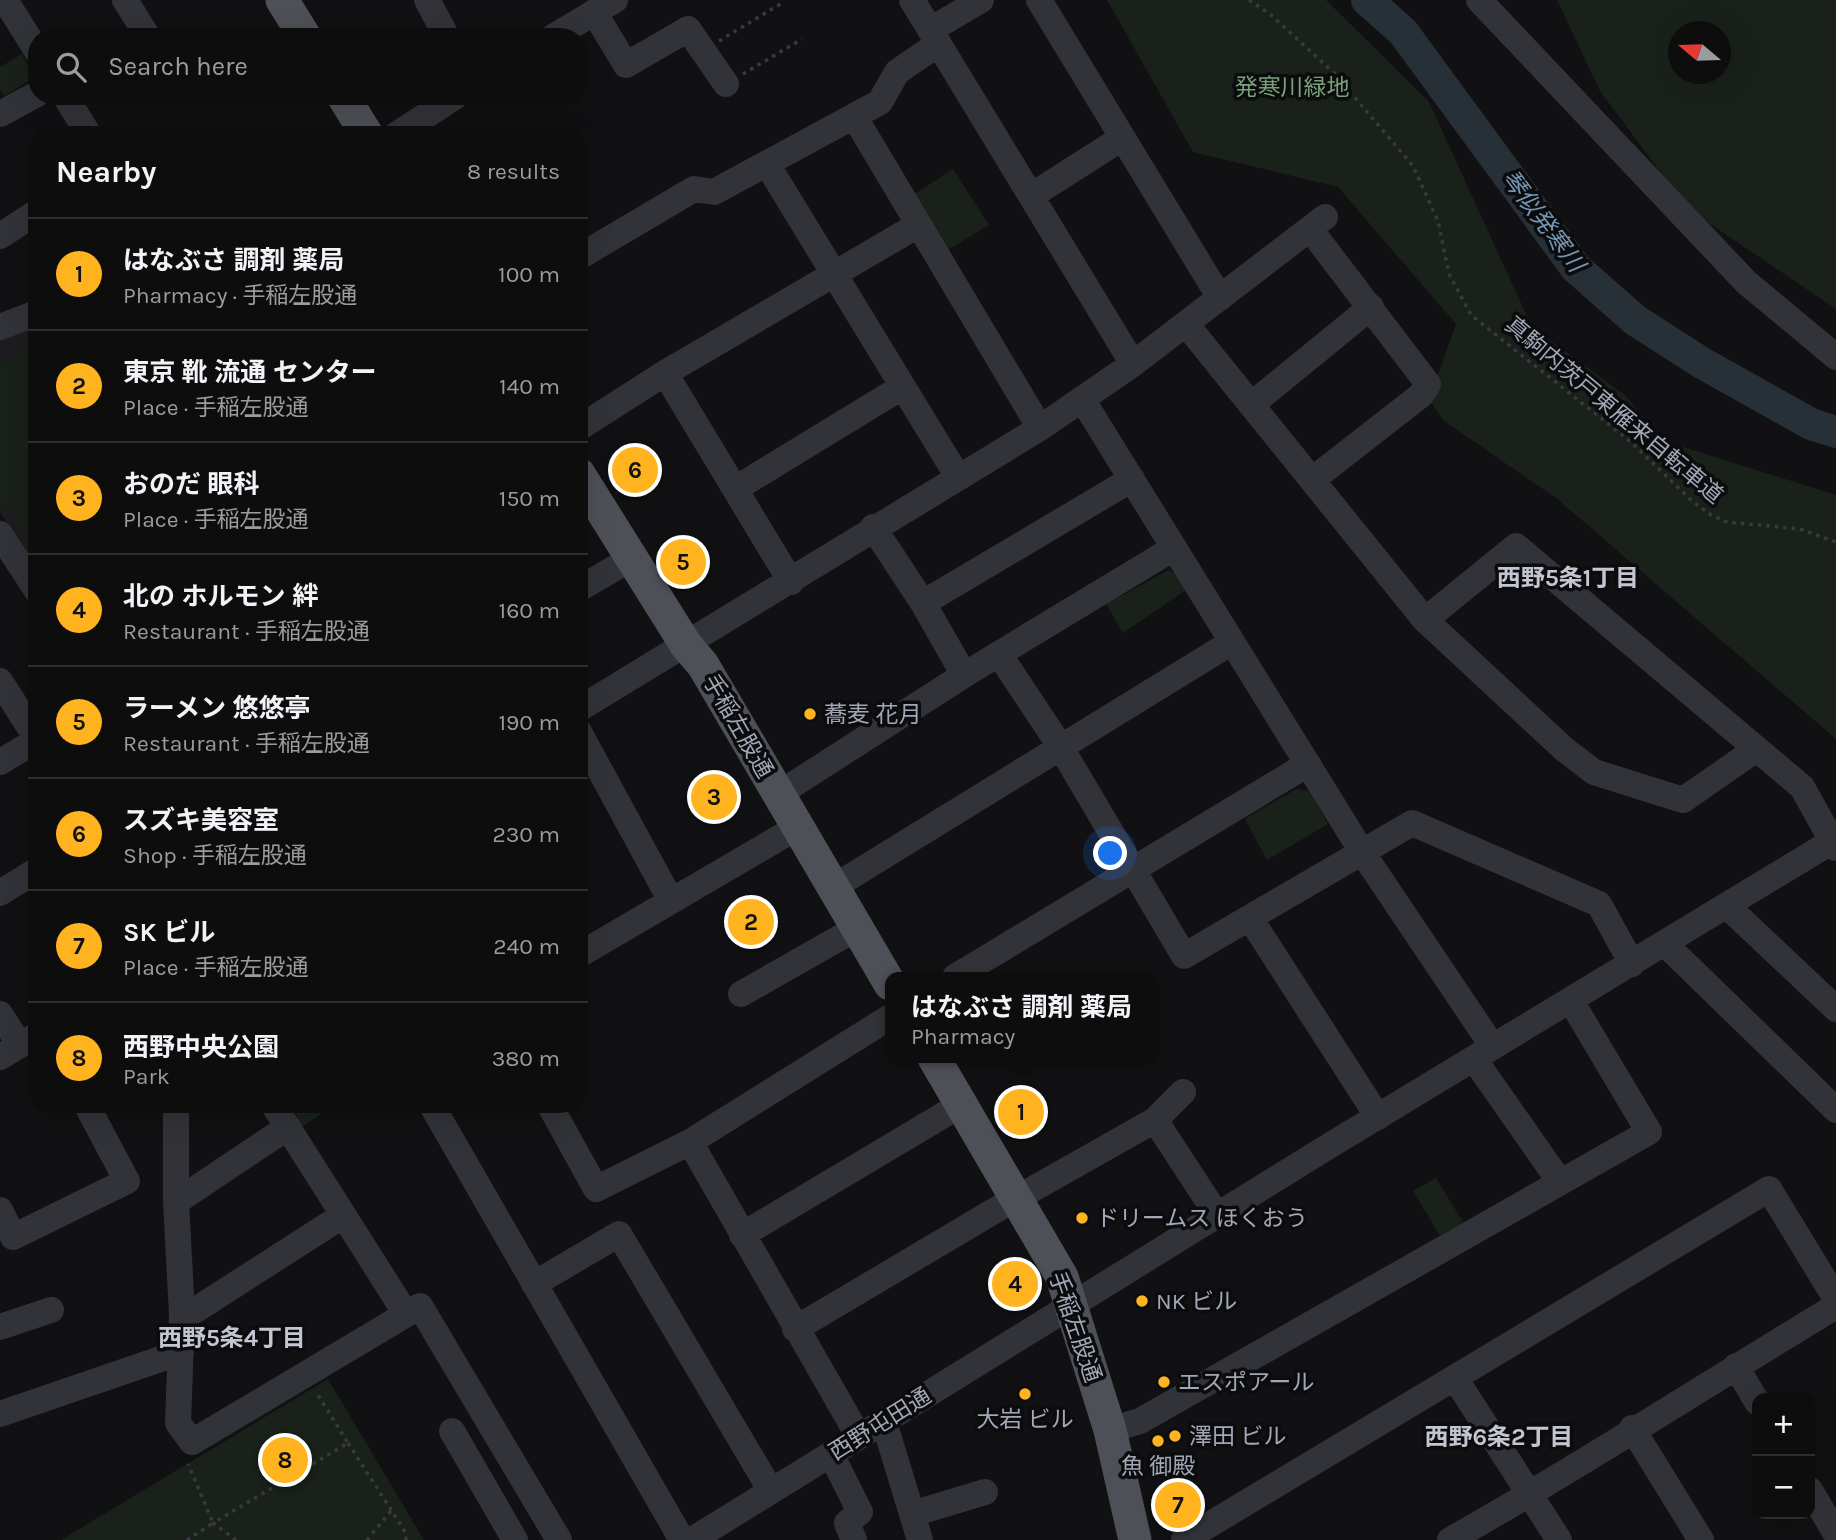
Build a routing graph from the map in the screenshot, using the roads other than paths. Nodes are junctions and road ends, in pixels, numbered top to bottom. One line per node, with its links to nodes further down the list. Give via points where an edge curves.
1 (5, 0): 14 (street)
2 (125, 0): 10 (street)
3 (282, 0): 11 (main road)
4 (427, 0): 12 (street)
5 (912, 0): 15 (street)
6 (981, 0): 15 (street)
7 (1039, 0): 26 (street)
8 (1479, 0): 39 (street, via 1746,282)
9 (608, 3): 13 (street); 16 (street, via 626,65 688,29)
10 (140, 28)
11 (299, 28)
12 (442, 28)
13 (568, 28)
14 (28, 37)
15 (934, 37): 22 (street, via 897,72 880,102); 28 (street)
16 (726, 84)
17 (28, 99): 21 (street)
18 (71, 105): 23 (street)
19 (349, 105): 24 (main road)
20 (442, 105): 25 (street)
21 (0, 114)
22 (854, 116): 27 (street); 30 (street)
23 (83, 126)
24 (361, 126)
25 (410, 126)
26 (1122, 138): 28 (street); 34 (street)
27 (766, 164): 32 (street, via 714,192 694,189); 33 (street)
28 (1031, 196): 40 (street)
29 (28, 218): 31 (street)
30 (918, 225): 33 (street); 46 (street)
31 (0, 236)
32 (588, 252)
33 (833, 275): 41 (street); 42 (street)
34 (1220, 298): 35 (street, via 1317,223); 37 (street)
35 (1371, 307): 44 (street); 49 (street, via 1427,384 1420,395)
36 (28, 316): 38 (street)
37 (1186, 324): 40 (street); 44 (street)
38 (0, 327)
39 (1836, 357)
40 (1133, 364): 43 (street)
41 (665, 373): 45 (street); 51 (street)
42 (902, 387): 47 (street); 51 (street)
43 (1082, 399): 46 (street); 48 (street)
44 (1251, 405): 49 (street)
45 (588, 422)
46 (1040, 428): 47 (street)
47 (958, 477): 52 (street)
48 (1132, 479): 54 (street); 59 (street)
49 (1311, 480): 60 (street)
50 (588, 488): 55 (main road, 手稲左股通)
51 (735, 489): 57 (street)
52 (873, 527): 57 (street); 59 (street)
53 (0, 534): 56 (street)
54 (1174, 548): 61 (street); 63 (street)
55 (632, 558): 58 (street); 62 (main road, 手稲左股通)
56 (28, 577)
57 (791, 582): 62 (street)
58 (588, 584)
59 (923, 603): 64 (street)
60 (1425, 620): 71 (street, via 1594,772 1683,800); 71 (street, via 1516,546)
61 (1232, 642): 69 (street); 73 (street)
62 (686, 645): 66 (street); 74 (main road, 手稲左股通, via 703,665)
63 (999, 654): 64 (street); 69 (street)
64 (964, 675): 74 (street)
65 (0, 681): 67 (street)
66 (588, 704)
67 (28, 726)
68 (28, 745): 72 (street)
69 (1060, 746): 78 (street); 80 (street)
70 (588, 749): 82 (street)
71 (1755, 750): 76 (street, via 1802,787)
72 (0, 762)
73 (1308, 764): 77 (street); 78 (street)
74 (776, 795): 75 (main road, 手稲左股通)
75 (796, 828): 80 (main road, 手稲左股通); 82 (street)
76 (1835, 843): 83 (street, 西野屯田通)
77 (1362, 852): 84 (street); 88 (street, via 1412,823 1599,904); 97 (street)
78 (1133, 869): 84 (street, via 1184,956); 89 (street)
79 (28, 876): 81 (street)
80 (832, 888): 85 (main road, 手稲左股通)
81 (0, 893)
82 (670, 899): 87 (street)
83 (1728, 907): 86 (street, 西野屯田通); 92 (street)
84 (1250, 918): 107 (street)
85 (857, 928): 90 (main road, 手稲左股通); 91 (street)
86 (1665, 944): 88 (street, 西野屯田通); 101 (street)
87 (588, 949)
88 (1632, 964): 93 (street, 西野屯田通)
89 (963, 972)
90 (885, 976)
91 (740, 994)
92 (1831, 999)
93 (1571, 1001): 97 (street, 西野屯田通); 111 (street, via 1649,1132)
94 (0, 1014): 96 (street)
95 (885, 1020): 110 (street)
96 (19, 1045)
97 (1484, 1053): 107 (street, 西野屯田通); 111 (street)
98 (937, 1063): 100 (main road, 手稲左股通)
99 (1183, 1092): 108 (street)
100 (962, 1104): 112 (main road, 手稲左股通); 117 (street)
101 (1836, 1110)
102 (91, 1113): 114 (street, via 127,1181 13,1237)
103 (176, 1113): 113 (street)
104 (279, 1113): 109 (street)
105 (436, 1113): 118 (street)
106 (554, 1113): 110 (street, via 596,1189)
107 (1378, 1117): 115 (street, 西野屯田通)
108 (1155, 1120): 112 (street); 115 (street)
109 (288, 1127): 113 (street); 116 (street)
110 (690, 1142): 117 (street)
111 (1560, 1182): 134 (street, via 1140,1421)
112 (1015, 1199): 121 (main road, 手稲左股通, via 1062,1277); 126 (street)
113 (176, 1202): 123 (street)
114 (0, 1210)
115 (1217, 1215): 121 (street, 西野屯田通)
116 (342, 1216): 123 (street, via 194,1311); 124 (street)
117 (742, 1235): 126 (street)
118 (534, 1284): 138 (street, via 619,1234); 146 (street)
119 (1836, 1299): 129 (street, via 1769,1189)
120 (1836, 1306): 128 (street)
121 (1069, 1307): 132 (street, 西野屯田通); 134 (main road, 手稲左股通)
122 (51, 1310): 125 (street)
123 (182, 1314): 127 (street)
124 (407, 1314): 127 (street, via 192,1442 178,1423); 145 (street, via 420,1306)
125 (0, 1327)
126 (795, 1329): 136 (street)
127 (181, 1352): 131 (street)
128 (1736, 1366): 130 (street); 133 (street)
129 (1455, 1378): 140 (street); 151 (street)
130 (1752, 1393)
131 (0, 1414)
132 (884, 1422): 136 (street, 西野屯田通); 142 (street)
133 (1632, 1428): 140 (street); 154 (street)
134 (1110, 1430): 150 (main road, 手稲左股通)
135 (452, 1431): 144 (street)
136 (859, 1437): 137 (street, 西野屯田通)
137 (831, 1454): 138 (street, 西野屯田通); 148 (street, via 860,1512 847,1522)
138 (771, 1491): 147 (street, 西野屯田通)
139 (985, 1492): 142 (street)
140 (1532, 1494): 152 (street); 153 (street)
141 (1815, 1498): 143 (street)
142 (912, 1514): 149 (street)
143 (1836, 1534)
144 (515, 1540)
145 (559, 1540)
146 (682, 1540)
147 (692, 1540)
148 (854, 1540)
149 (920, 1540)
150 (1135, 1540)
151 (1184, 1540)
152 (1450, 1540)
153 (1559, 1540)
154 (1701, 1540)

